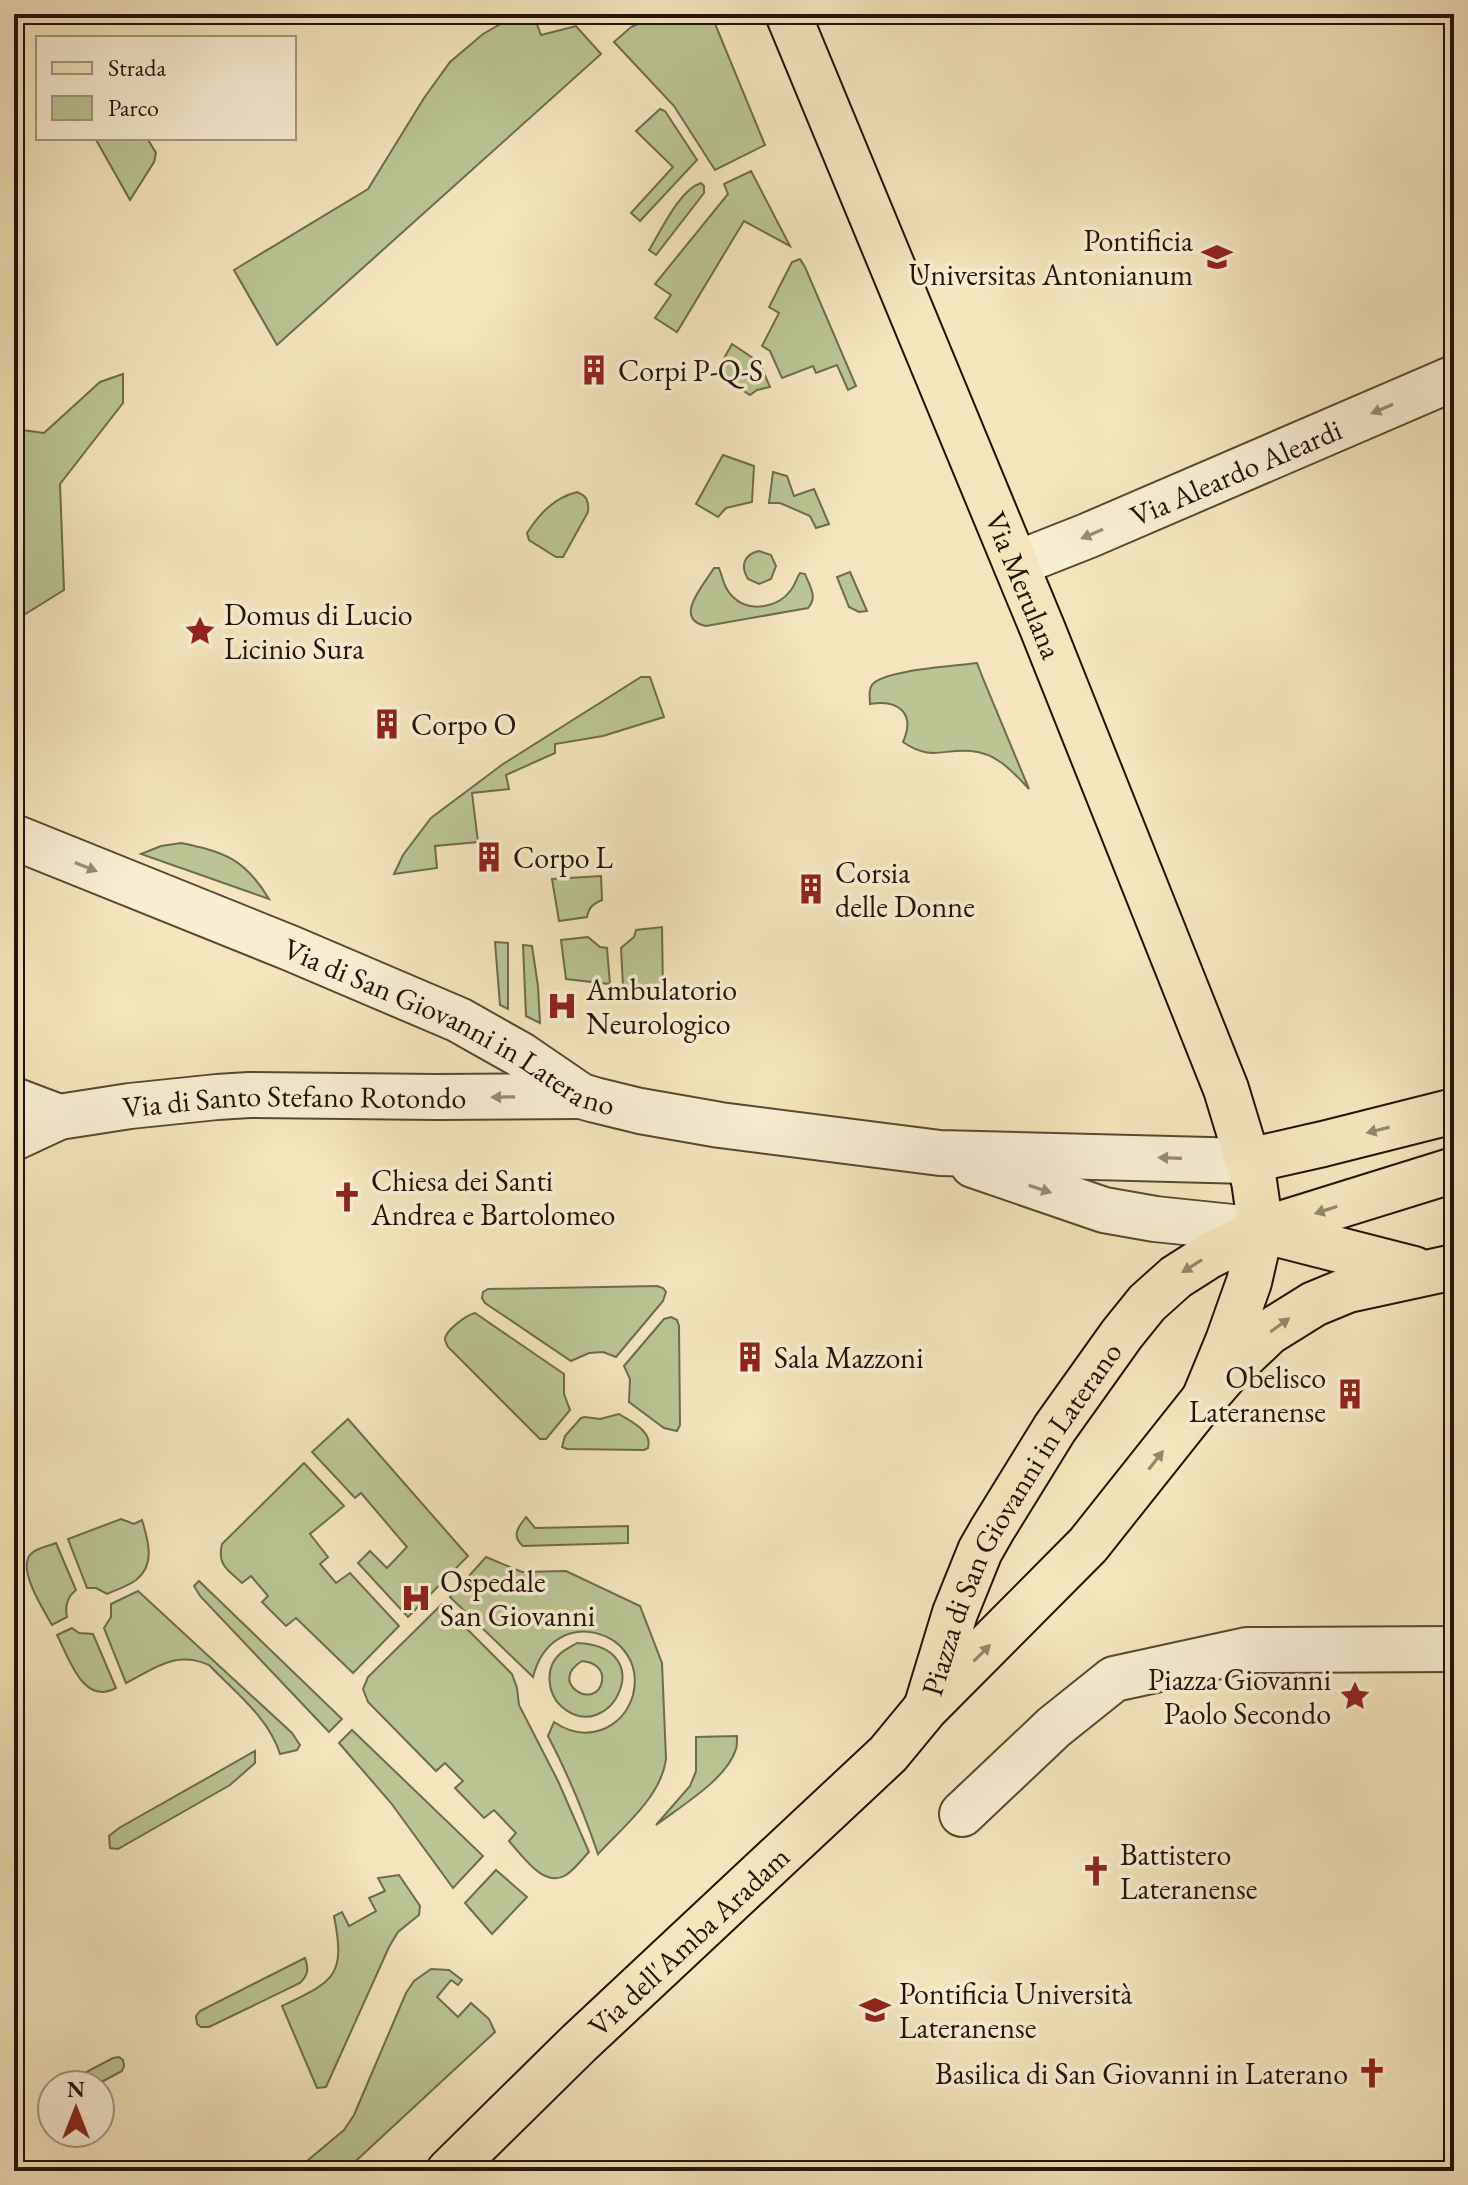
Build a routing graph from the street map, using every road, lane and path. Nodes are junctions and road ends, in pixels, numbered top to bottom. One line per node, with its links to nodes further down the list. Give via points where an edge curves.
1 (788, 14): 3 (main road, Via Merulana)
2 (1454, 378): 3 (street, Via Aleardo Aleardi, one-way to 3)
3 (1016, 564): 11 (main road, Via Merulana, via 1226,1089)
4 (14, 837): 5 (street, Via di San Giovanni in Laterano, one-way to 5, via 459,1020)
5 (581, 1096): 8 (street, Via di Santo Stefano Rotondo, one-way to 8, via 249,1095); 10 (street, Via di San Giovanni in Laterano, via 705,1123)
6 (14, 1100): 8 (street)
7 (1454, 1111): 11 (main road, one-way to 11)
8 (59, 1117): 9 (street, Via di Santo Stefano Rotondo)
9 (14, 1138)
10 (922, 1151): 11 (street, one-way to 10); 13 (street, Piazza di San Giovanni in Laterano, one-way to 13, via 1104,1210)
11 (1248, 1161): 13 (main road, Piazza di San Giovanni in Laterano)
12 (1454, 1170): 13 (main road, Piazza di San Giovanni in Laterano, one-way to 13)
13 (1261, 1230): 14 (main road, Piazza di San Giovanni in Laterano); 15 (main road, Piazza di San Giovanni in Laterano, via 1249,1282); 17 (main road, Piazza di San Giovanni in Laterano, one-way to 17, via 1176,1277 1147,1303 1055,1428 980,1551)
14 (1441, 1270): 15 (main road, Piazza di San Giovanni in Laterano, one-way to 14, via 1269,1332 1298,1312 1348,1290)
15 (1204, 1399): 17 (main road, Piazza di San Giovanni in Laterano, one-way to 15, via 1088,1545)
16 (1454, 1649): 18 (street, via 1247,1650 1114,1679)
17 (926, 1708): 19 (main road, Via dell'Amba Aradam, via 888,1754)
18 (962, 1814)
19 (449, 2171)

